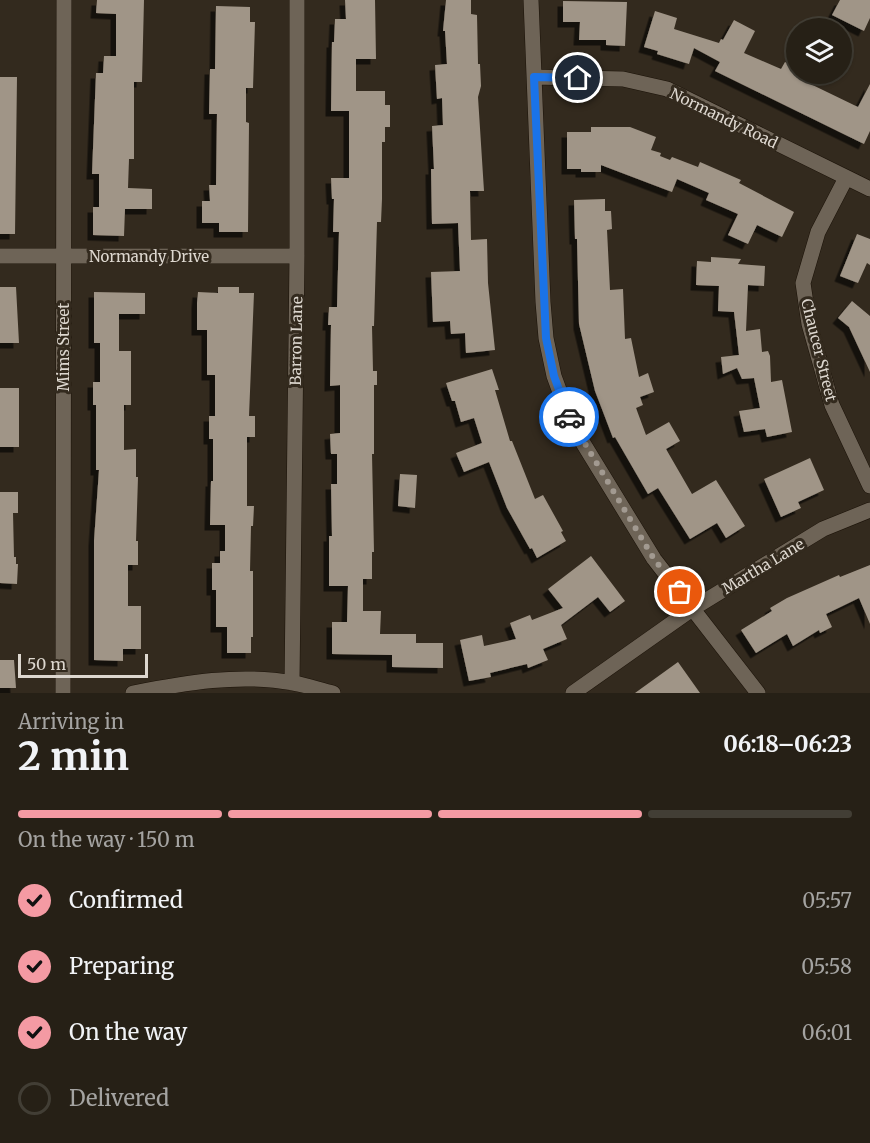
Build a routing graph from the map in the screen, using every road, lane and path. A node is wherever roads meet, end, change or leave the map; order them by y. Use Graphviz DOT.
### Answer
graph roads {
  1 [pos="64,0"];
  2 [pos="297,0"];
  3 [pos="531,0"];
  4 [pos="534,77"];
  5 [pos="846,178"];
  6 [pos="870,189"];
  7 [pos="0,256"];
  8 [pos="63,256"];
  9 [pos="297,256"];
  10 [pos="870,486"];
  11 [pos="870,510"];
  12 [pos="692,609"];
  13 [pos="292,683"];
  14 [pos="63,693"];
  15 [pos="133,693"];
  16 [pos="333,693"];
  17 [pos="573,693"];
  18 [pos="758,693"];
  1 -- 8 [label="street, Mims Street"];
  2 -- 9 [label="street, Barron Lane"];
  3 -- 4 [label="street"];
  4 -- 5 [label="street, Normandy Road"];
  4 -- 12 [label="street"];
  5 -- 6 [label="street, Normandy Road"];
  5 -- 10 [label="street, Chaucer Street"];
  7 -- 8 [label="street, Normandy Drive"];
  8 -- 9 [label="street, Normandy Drive"];
  8 -- 14 [label="street, Mims Street"];
  9 -- 13 [label="street, Barron Lane"];
  11 -- 12 [label="street, Martha Lane"];
  12 -- 17 [label="street, Martha Lane"];
  12 -- 18 [label="street"];
  13 -- 15 [label="street"];
  13 -- 16 [label="street"];
}
